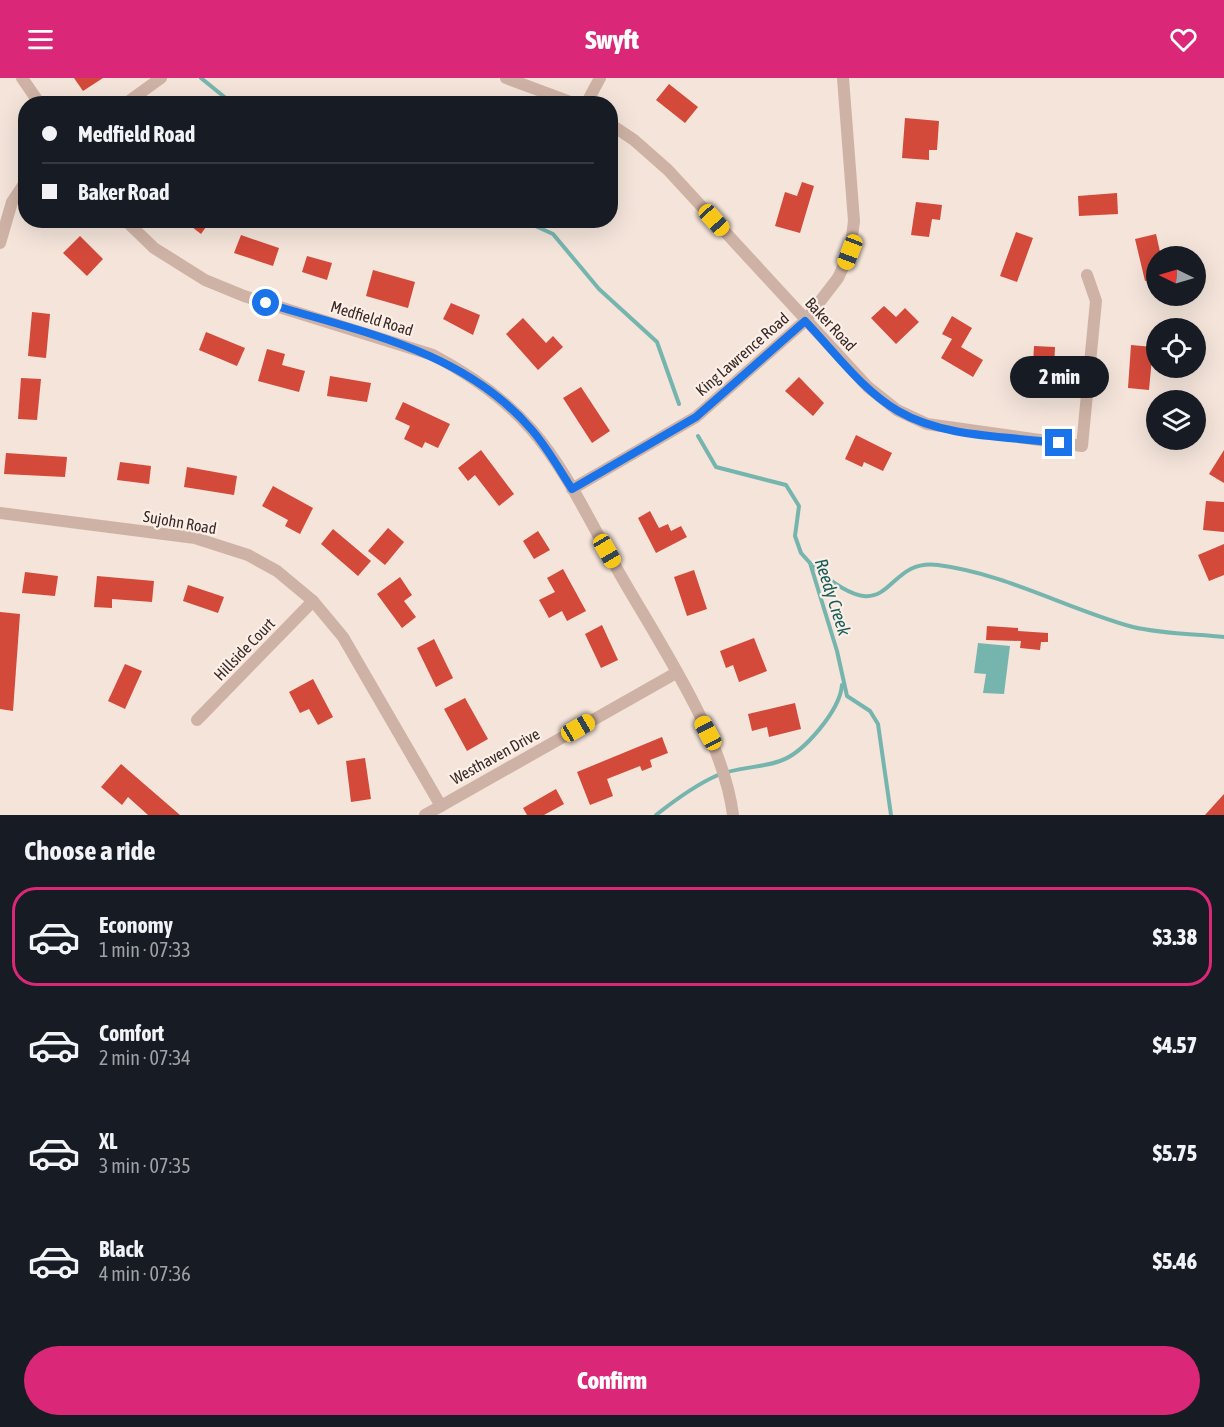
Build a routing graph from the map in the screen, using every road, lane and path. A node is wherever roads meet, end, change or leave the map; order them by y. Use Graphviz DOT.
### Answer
graph roads {
  1 [pos="22,78"];
  2 [pos="161,78"];
  3 [pos="506,78"];
  4 [pos="600,78"];
  5 [pos="843,78"];
  6 [pos="34,96"];
  7 [pos="136,96"];
  8 [pos="554,96"];
  9 [pos="590,96"];
  10 [pos="618,129"];
  11 [pos="18,193"];
  12 [pos="134,228"];
  13 [pos="0,243"];
  14 [pos="1087,274"];
  15 [pos="805,321"];
  16 [pos="572,489"];
  17 [pos="0,513"];
  18 [pos="313,602"];
  19 [pos="676,673"];
  20 [pos="197,720"];
  21 [pos="441,806"];
  22 [pos="425,815"];
  23 [pos="733,815"];
  1 -- 6 [label="street"];
  2 -- 7 [label="street"];
  3 -- 8 [label="street"];
  4 -- 9 [label="street"];
  5 -- 15 [label="street, King Lawrence Road"];
  10 -- 15 [label="street, Baker Road"];
  11 -- 13 [label="street"];
  12 -- 16 [label="street, Medfield Road"];
  14 -- 15 [label="street, Baker Road"];
  15 -- 16 [label="street, King Lawrence Road"];
  16 -- 19 [label="street, Medfield Road"];
  17 -- 18 [label="street, Sujohn Road"];
  18 -- 20 [label="street, Hillside Court"];
  18 -- 21 [label="street, Sujohn Road"];
  19 -- 21 [label="street, Westhaven Drive"];
  19 -- 23 [label="street, Medfield Road"];
  21 -- 22 [label="street, Westhaven Drive"];
}
